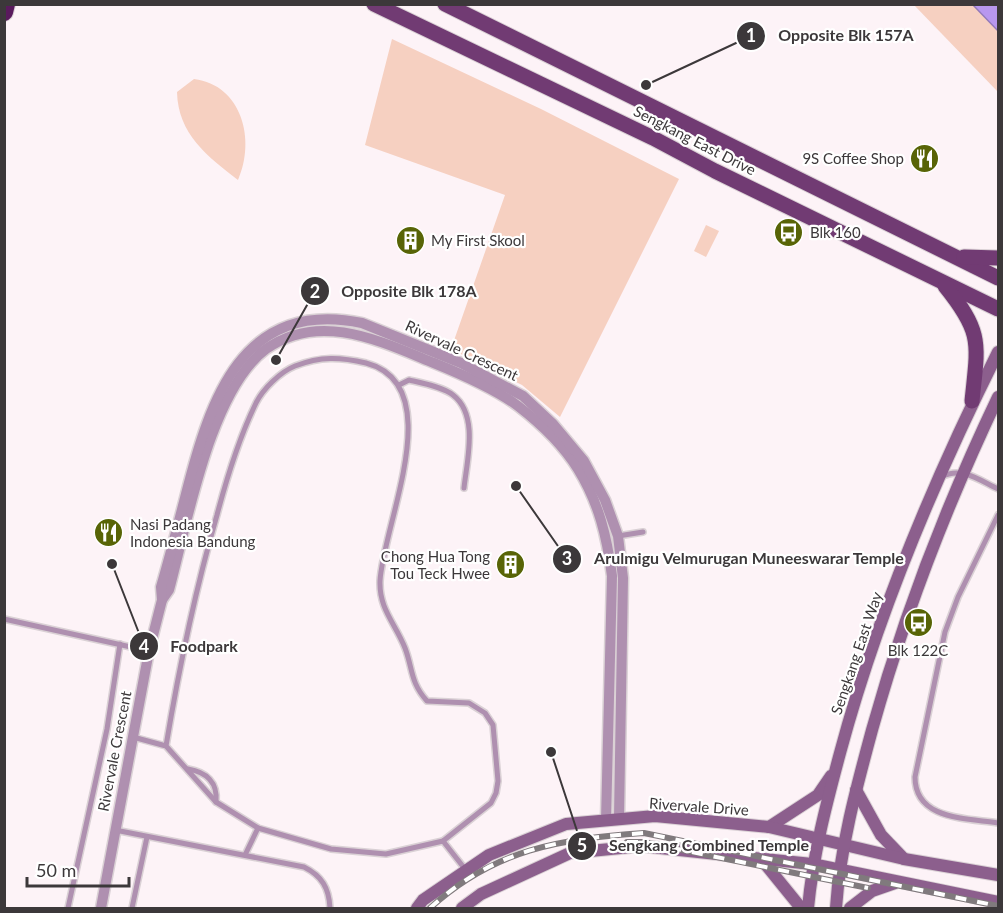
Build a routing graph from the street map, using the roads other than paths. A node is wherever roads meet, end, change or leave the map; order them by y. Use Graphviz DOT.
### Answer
graph roads {
  1 [pos="6,4"];
  2 [pos="374,4"];
  3 [pos="445,4"];
  4 [pos="4,12"];
  5 [pos="952,255"];
  6 [pos="999,258"];
  7 [pos="999,278"];
  8 [pos="943,283"];
  9 [pos="999,309"];
  10 [pos="999,352"];
  11 [pos="399,385"];
  12 [pos="999,397"];
  13 [pos="972,401"];
  14 [pos="964,473"];
  15 [pos="940,478"];
  16 [pos="464,488"];
  17 [pos="999,489"];
  18 [pos="999,515"];
  19 [pos="644,532"];
  20 [pos="613,537"];
  21 [pos="4,619"];
  22 [pos="120,644"];
  23 [pos="149,651"];
  24 [pos="132,737"];
  25 [pos="166,746"];
  26 [pos="187,769"];
  27 [pos="835,771"];
  28 [pos="856,790"];
  29 [pos="216,801"];
  30 [pos="613,819"];
  31 [pos="999,823"];
  32 [pos="769,827"];
  33 [pos="258,828"];
  34 [pos="114,830"];
  35 [pos="147,837"];
  36 [pos="818,837"];
  37 [pos="443,841"];
  38 [pos="844,844"];
  39 [pos="245,855"];
  40 [pos="762,860"];
  41 [pos="904,860"];
  42 [pos="812,864"];
  43 [pos="465,869"];
  44 [pos="839,870"];
  45 [pos="999,875"];
  46 [pos="897,882"];
  47 [pos="999,902"];
  48 [pos="68,909"];
  49 [pos="100,909"];
  50 [pos="132,909"];
  51 [pos="330,909"];
  52 [pos="417,909"];
  53 [pos="462,909"];
  54 [pos="801,909"];
  55 [pos="808,909"];
  56 [pos="836,909"];
  57 [pos="850,909"];
  1 -- 4 [label="highway"];
  2 -- 8 [label="main road, Sengkang East Drive"];
  3 -- 5 [label="main road, Sengkang East Drive"];
  5 -- 6 [label="main road"];
  5 -- 7 [label="main road, Sengkang East Drive"];
  8 -- 9 [label="main road, Sengkang East Drive"];
  8 -- 13 [label="main road"];
  10 -- 13 [label="main road, Sengkang East Way"];
  11 -- 16 [label="lane"];
  11 -- 25 [label="lane"];
  11 -- 37 [label="lane"];
  12 -- 14 [label="main road"];
  13 -- 15 [label="main road, Sengkang East Way"];
  14 -- 15 [label="lane"];
  14 -- 17 [label="lane"];
  14 -- 28 [label="main road"];
  15 -- 27 [label="main road, Sengkang East Way"];
  18 -- 31 [label="lane"];
  19 -- 20 [label="lane"];
  20 -- 23 [label="street, Rivervale Crescent"];
  20 -- 30 [label="street, Rivervale Crescent"];
  21 -- 22 [label="lane"];
  22 -- 23 [label="lane"];
  22 -- 48 [label="lane"];
  23 -- 24 [label="street, Rivervale Crescent"];
  24 -- 25 [label="lane"];
  24 -- 34 [label="street, Rivervale Crescent"];
  25 -- 26 [label="lane"];
  26 -- 29 [label="lane"];
  26 -- 29 [label="lane"];
  27 -- 32 [label="main road"];
  27 -- 36 [label="main road, Sengkang East Way"];
  28 -- 38 [label="main road"];
  28 -- 41 [label="main road"];
  29 -- 33 [label="lane"];
  30 -- 32 [label="main road, Rivervale Drive"];
  30 -- 43 [label="main road, Rivervale Drive"];
  32 -- 36 [label="main road, Rivervale Drive"];
  33 -- 37 [label="lane"];
  33 -- 39 [label="lane"];
  34 -- 35 [label="lane"];
  34 -- 49 [label="street, Rivervale Crescent"];
  35 -- 39 [label="lane"];
  35 -- 50 [label="lane"];
  36 -- 38 [label="main road, Rivervale Drive"];
  36 -- 42 [label="main road, Sengkang East Way"];
  37 -- 43 [label="lane"];
  38 -- 41 [label="main road, Rivervale Drive"];
  38 -- 44 [label="main road"];
  39 -- 51 [label="lane"];
  40 -- 42 [label="main road"];
  40 -- 53 [label="main road"];
  40 -- 54 [label="main road"];
  41 -- 45 [label="main road, Rivervale Drive"];
  42 -- 44 [label="main road"];
  42 -- 55 [label="main road, Sengkang East Way"];
  43 -- 52 [label="main road, Rivervale Drive"];
  44 -- 46 [label="main road"];
  44 -- 56 [label="main road"];
  46 -- 47 [label="main road"];
  46 -- 57 [label="main road"];
}
